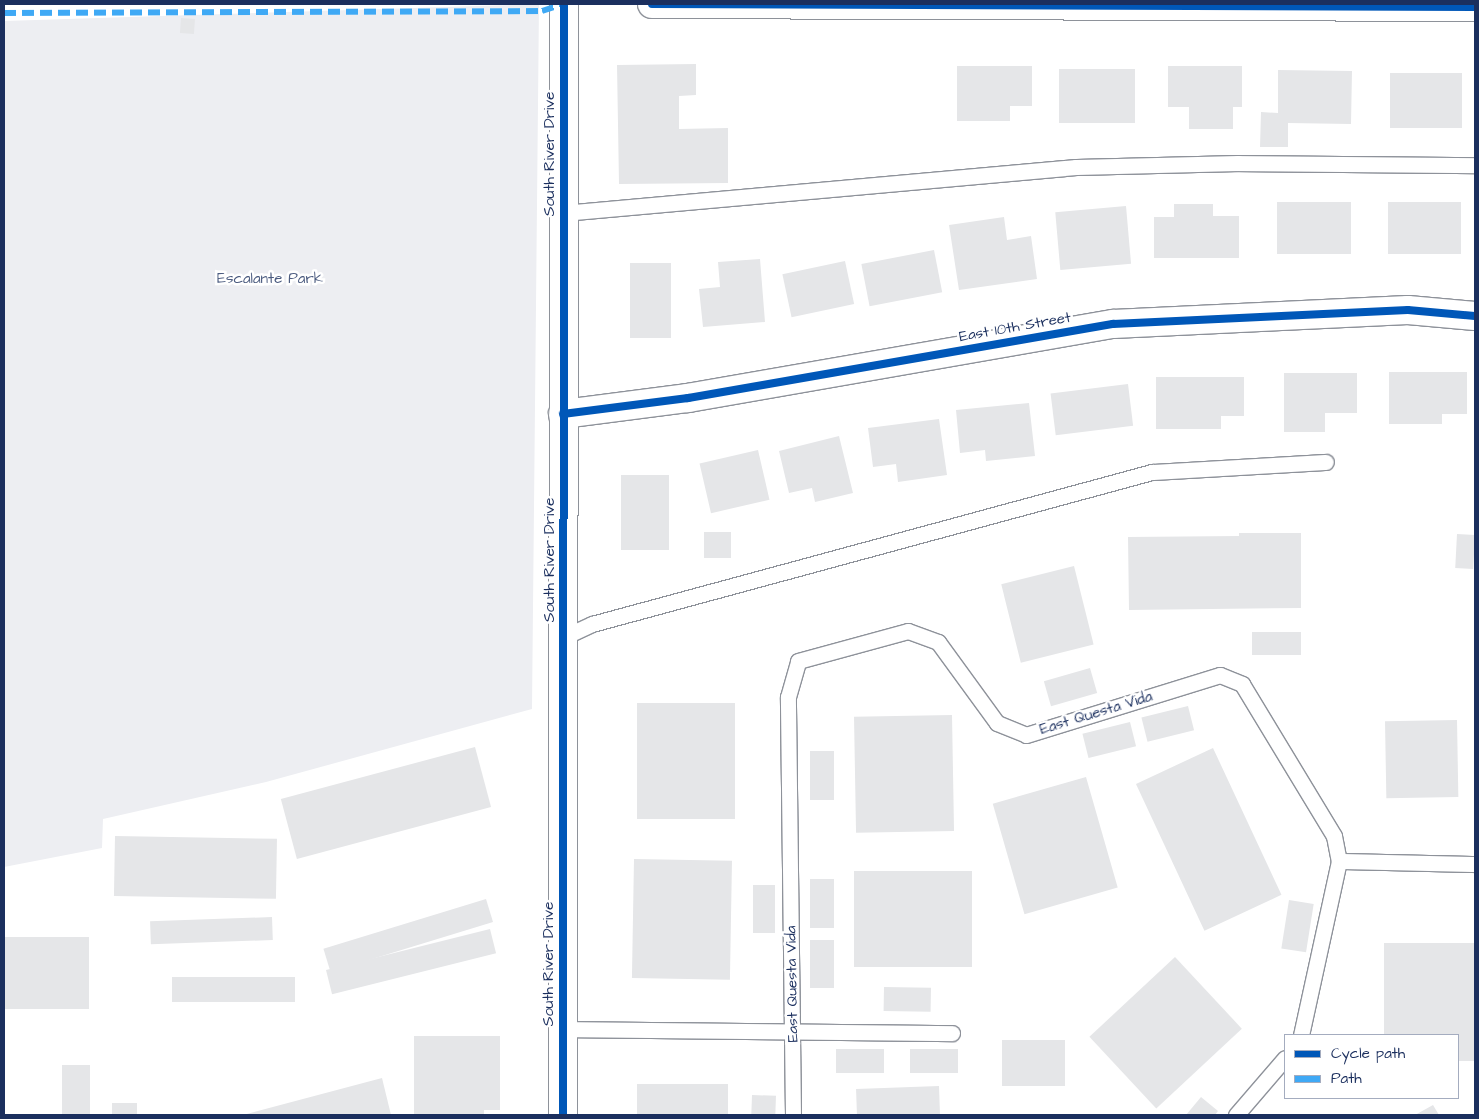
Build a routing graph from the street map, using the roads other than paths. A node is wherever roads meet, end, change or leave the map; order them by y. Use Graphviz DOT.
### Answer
graph roads {
  1 [pos="564,4"];
  2 [pos="652,4"];
  3 [pos="1475,7"];
  4 [pos="1475,165"];
  5 [pos="563,213"];
  6 [pos="1475,316"];
  7 [pos="563,414"];
  8 [pos="1326,462"];
  9 [pos="564,637"];
  10 [pos="1339,861"];
  11 [pos="1475,864"];
  12 [pos="563,1029"];
  13 [pos="792,1031"];
  14 [pos="952,1033"];
  15 [pos="1301,1034"];
  16 [pos="1284,1059"];
  17 [pos="563,1115"];
  18 [pos="793,1115"];
  19 [pos="1236,1115"];
  1 -- 5 [label="street, South River Drive"];
  2 -- 3 [label="street"];
  4 -- 5 [label="lane"];
  5 -- 7 [label="street, South River Drive"];
  6 -- 7 [label="street, East 10th Street"];
  7 -- 9 [label="street, South River Drive"];
  8 -- 9 [label="lane"];
  9 -- 12 [label="street, South River Drive"];
  10 -- 11 [label="lane"];
  10 -- 13 [label="lane, East Questa Vida"];
  10 -- 15 [label="lane, East Questa Vida"];
  12 -- 13 [label="lane"];
  12 -- 17 [label="street, South River Drive"];
  13 -- 14 [label="lane"];
  13 -- 18 [label="lane, East Questa Vida"];
  16 -- 19 [label="lane"];
}
